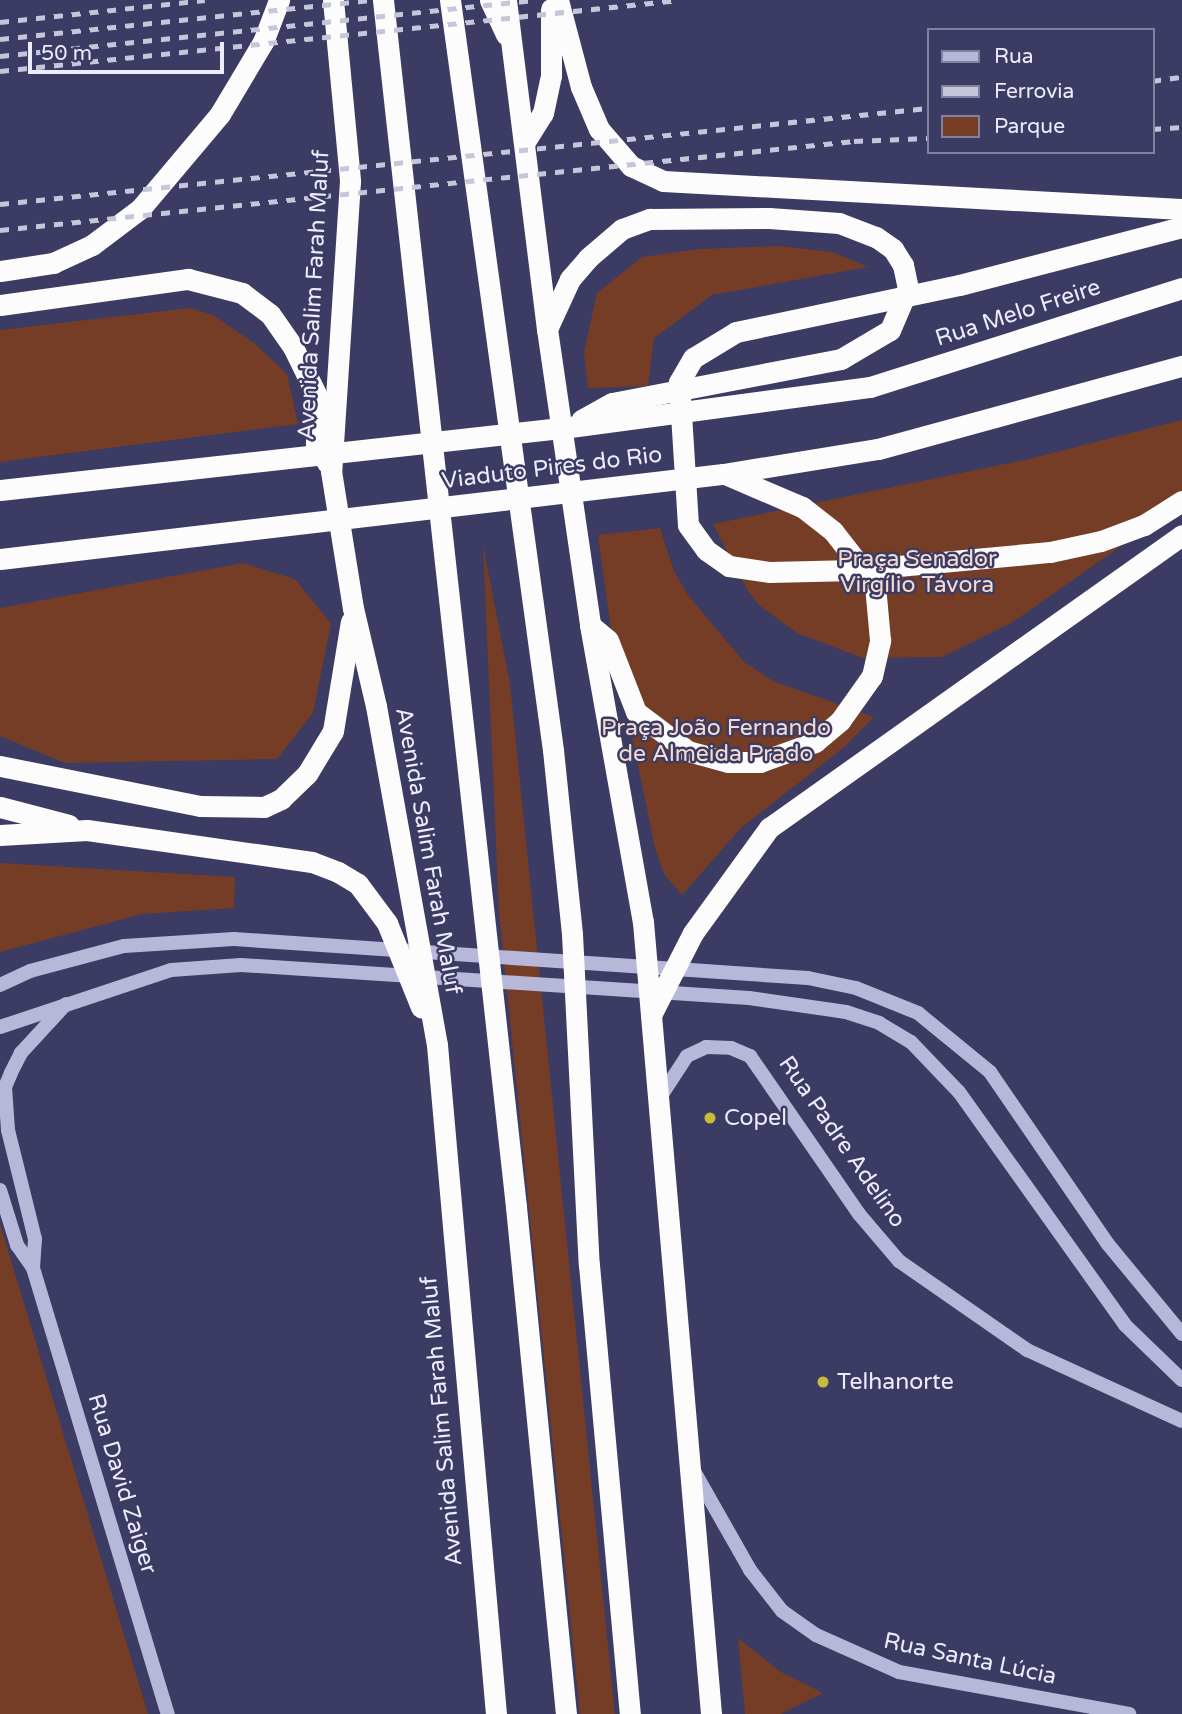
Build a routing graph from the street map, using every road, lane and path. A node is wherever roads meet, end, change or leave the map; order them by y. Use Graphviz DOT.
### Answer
graph roads {
  1 [pos="279,0"];
  2 [pos="333,0"];
  3 [pos="383,0"];
  4 [pos="450,0"];
  5 [pos="490,0"];
  6 [pos="506,0"];
  7 [pos="551,0"];
  8 [pos="558,0"];
  9 [pos="513,46"];
  10 [pos="526,141"];
  11 [pos="1182,209"];
  12 [pos="1182,227"];
  13 [pos="0,271"];
  14 [pos="1182,288"];
  15 [pos="0,305"];
  16 [pos="547,329"];
  17 [pos="1182,366"];
  18 [pos="870,387"];
  19 [pos="570,426"];
  20 [pos="331,471"];
  21 [pos="723,474"];
  22 [pos="0,490"];
  23 [pos="1182,501"];
  24 [pos="1182,535"];
  25 [pos="0,559"];
  26 [pos="352,608"];
  27 [pos="590,625"];
  28 [pos="0,766"];
  29 [pos="0,807"];
  30 [pos="87,830"];
  31 [pos="0,835"];
  32 [pos="0,985"];
  33 [pos="66,1004"];
  34 [pos="651,1015"];
  35 [pos="0,1027"];
  36 [pos="437,1045"];
  37 [pos="657,1104"];
  38 [pos="0,1190"];
  39 [pos="33,1268"];
  40 [pos="1182,1334"];
  41 [pos="1182,1380"];
  42 [pos="1182,1421"];
  43 [pos="688,1459"];
  44 [pos="169,1714"];
  45 [pos="496,1714"];
  46 [pos="566,1714"];
  47 [pos="630,1714"];
  48 [pos="711,1714"];
  49 [pos="1129,1714"];
  1 -- 13 [label="highway"];
  2 -- 20 [label="highway, Avenida Salim Farah Maluf"];
  3 -- 46 [label="highway, Avenida Salim Farah Maluf"];
  4 -- 47 [label="highway"];
  5 -- 9 [label="highway"];
  6 -- 9 [label="highway"];
  7 -- 10 [label="highway"];
  8 -- 11 [label="highway"];
  9 -- 10 [label="highway"];
  10 -- 16 [label="highway"];
  12 -- 23 [label="highway"];
  14 -- 18 [label="highway, Rua Melo Freire"];
  15 -- 20 [label="highway"];
  16 -- 19 [label="highway"];
  16 -- 27 [label="highway"];
  17 -- 21 [label="highway, Viaduto Pires do Rio"];
  18 -- 19 [label="highway, Viaduto Pires do Rio"];
  19 -- 22 [label="highway, Viaduto Pires do Rio"];
  20 -- 26 [label="highway, Avenida Salim Farah Maluf"];
  21 -- 25 [label="highway, Viaduto Pires do Rio"];
  21 -- 27 [label="highway"];
  24 -- 34 [label="highway"];
  26 -- 28 [label="highway"];
  26 -- 36 [label="highway, Avenida Salim Farah Maluf"];
  27 -- 34 [label="highway"];
  29 -- 30 [label="highway"];
  30 -- 31 [label="highway"];
  30 -- 36 [label="highway"];
  32 -- 40 [label="main road"];
  33 -- 35 [label="main road"];
  33 -- 39 [label="main road, Rua David Zaiger"];
  33 -- 41 [label="main road"];
  34 -- 37 [label="highway"];
  36 -- 45 [label="highway, Avenida Salim Farah Maluf"];
  37 -- 42 [label="main road, Rua Padre Adelino"];
  37 -- 43 [label="highway"];
  38 -- 39 [label="main road, Rua David Zaiger"];
  39 -- 44 [label="main road, Rua David Zaiger"];
  43 -- 48 [label="highway"];
  43 -- 49 [label="main road, Rua Santa Lúcia"];
}
